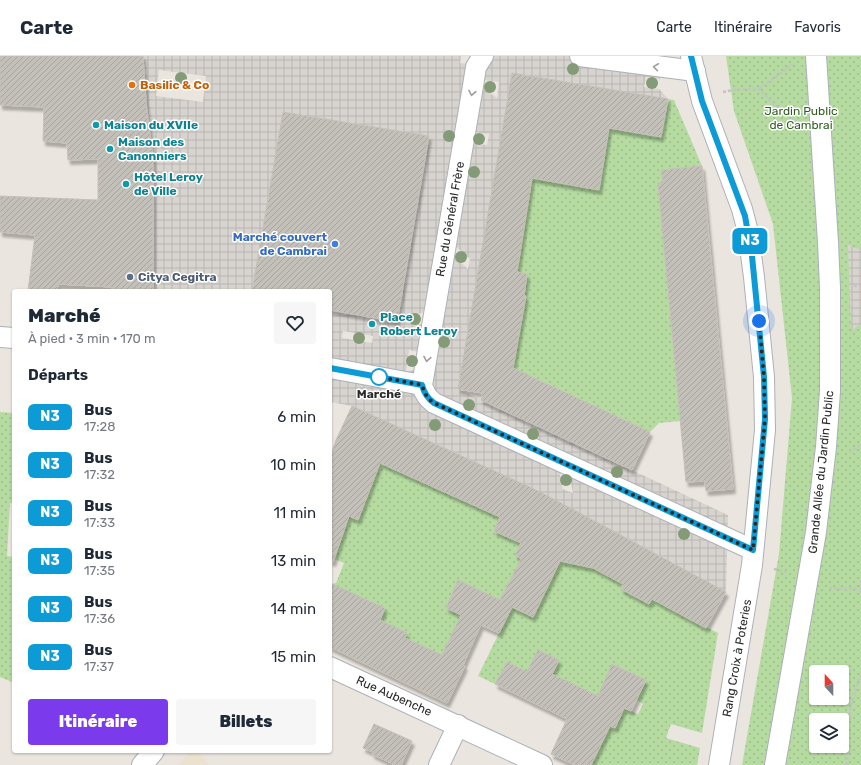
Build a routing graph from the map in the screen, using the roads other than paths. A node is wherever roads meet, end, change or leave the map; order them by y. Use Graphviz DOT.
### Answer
graph roads {
  1 [pos="483,56"];
  2 [pos="580,56"];
  3 [pos="807,58"];
  4 [pos="693,64"];
  5 [pos="0,337"];
  6 [pos="12,338"];
  7 [pos="332,372"];
  8 [pos="422,385"];
  9 [pos="752,557"];
  10 [pos="332,668"];
  11 [pos="458,725"];
  12 [pos="152,753"];
  13 [pos="142,765"];
  14 [pos="439,765"];
  15 [pos="542,765"];
  16 [pos="718,765"];
  17 [pos="775,765"];
  1 -- 8 [label="street, Rue du Général Frère, one-way"];
  4 -- 2 [label="street, one-way"];
  3 -- 17 [label="street, Grande Allée du Jardin Public"];
  4 -- 9 [label="street, Rang Croix à Poteries"];
  5 -- 6 [label="street"];
  7 -- 8 [label="street"];
  8 -- 9 [label="street"];
  9 -- 16 [label="street, Rang Croix à Poteries"];
  10 -- 11 [label="street, Rue Aubenche"];
  11 -- 14 [label="street"];
  11 -- 15 [label="street, Rue Aubenche"];
  12 -- 13 [label="street"];
}
